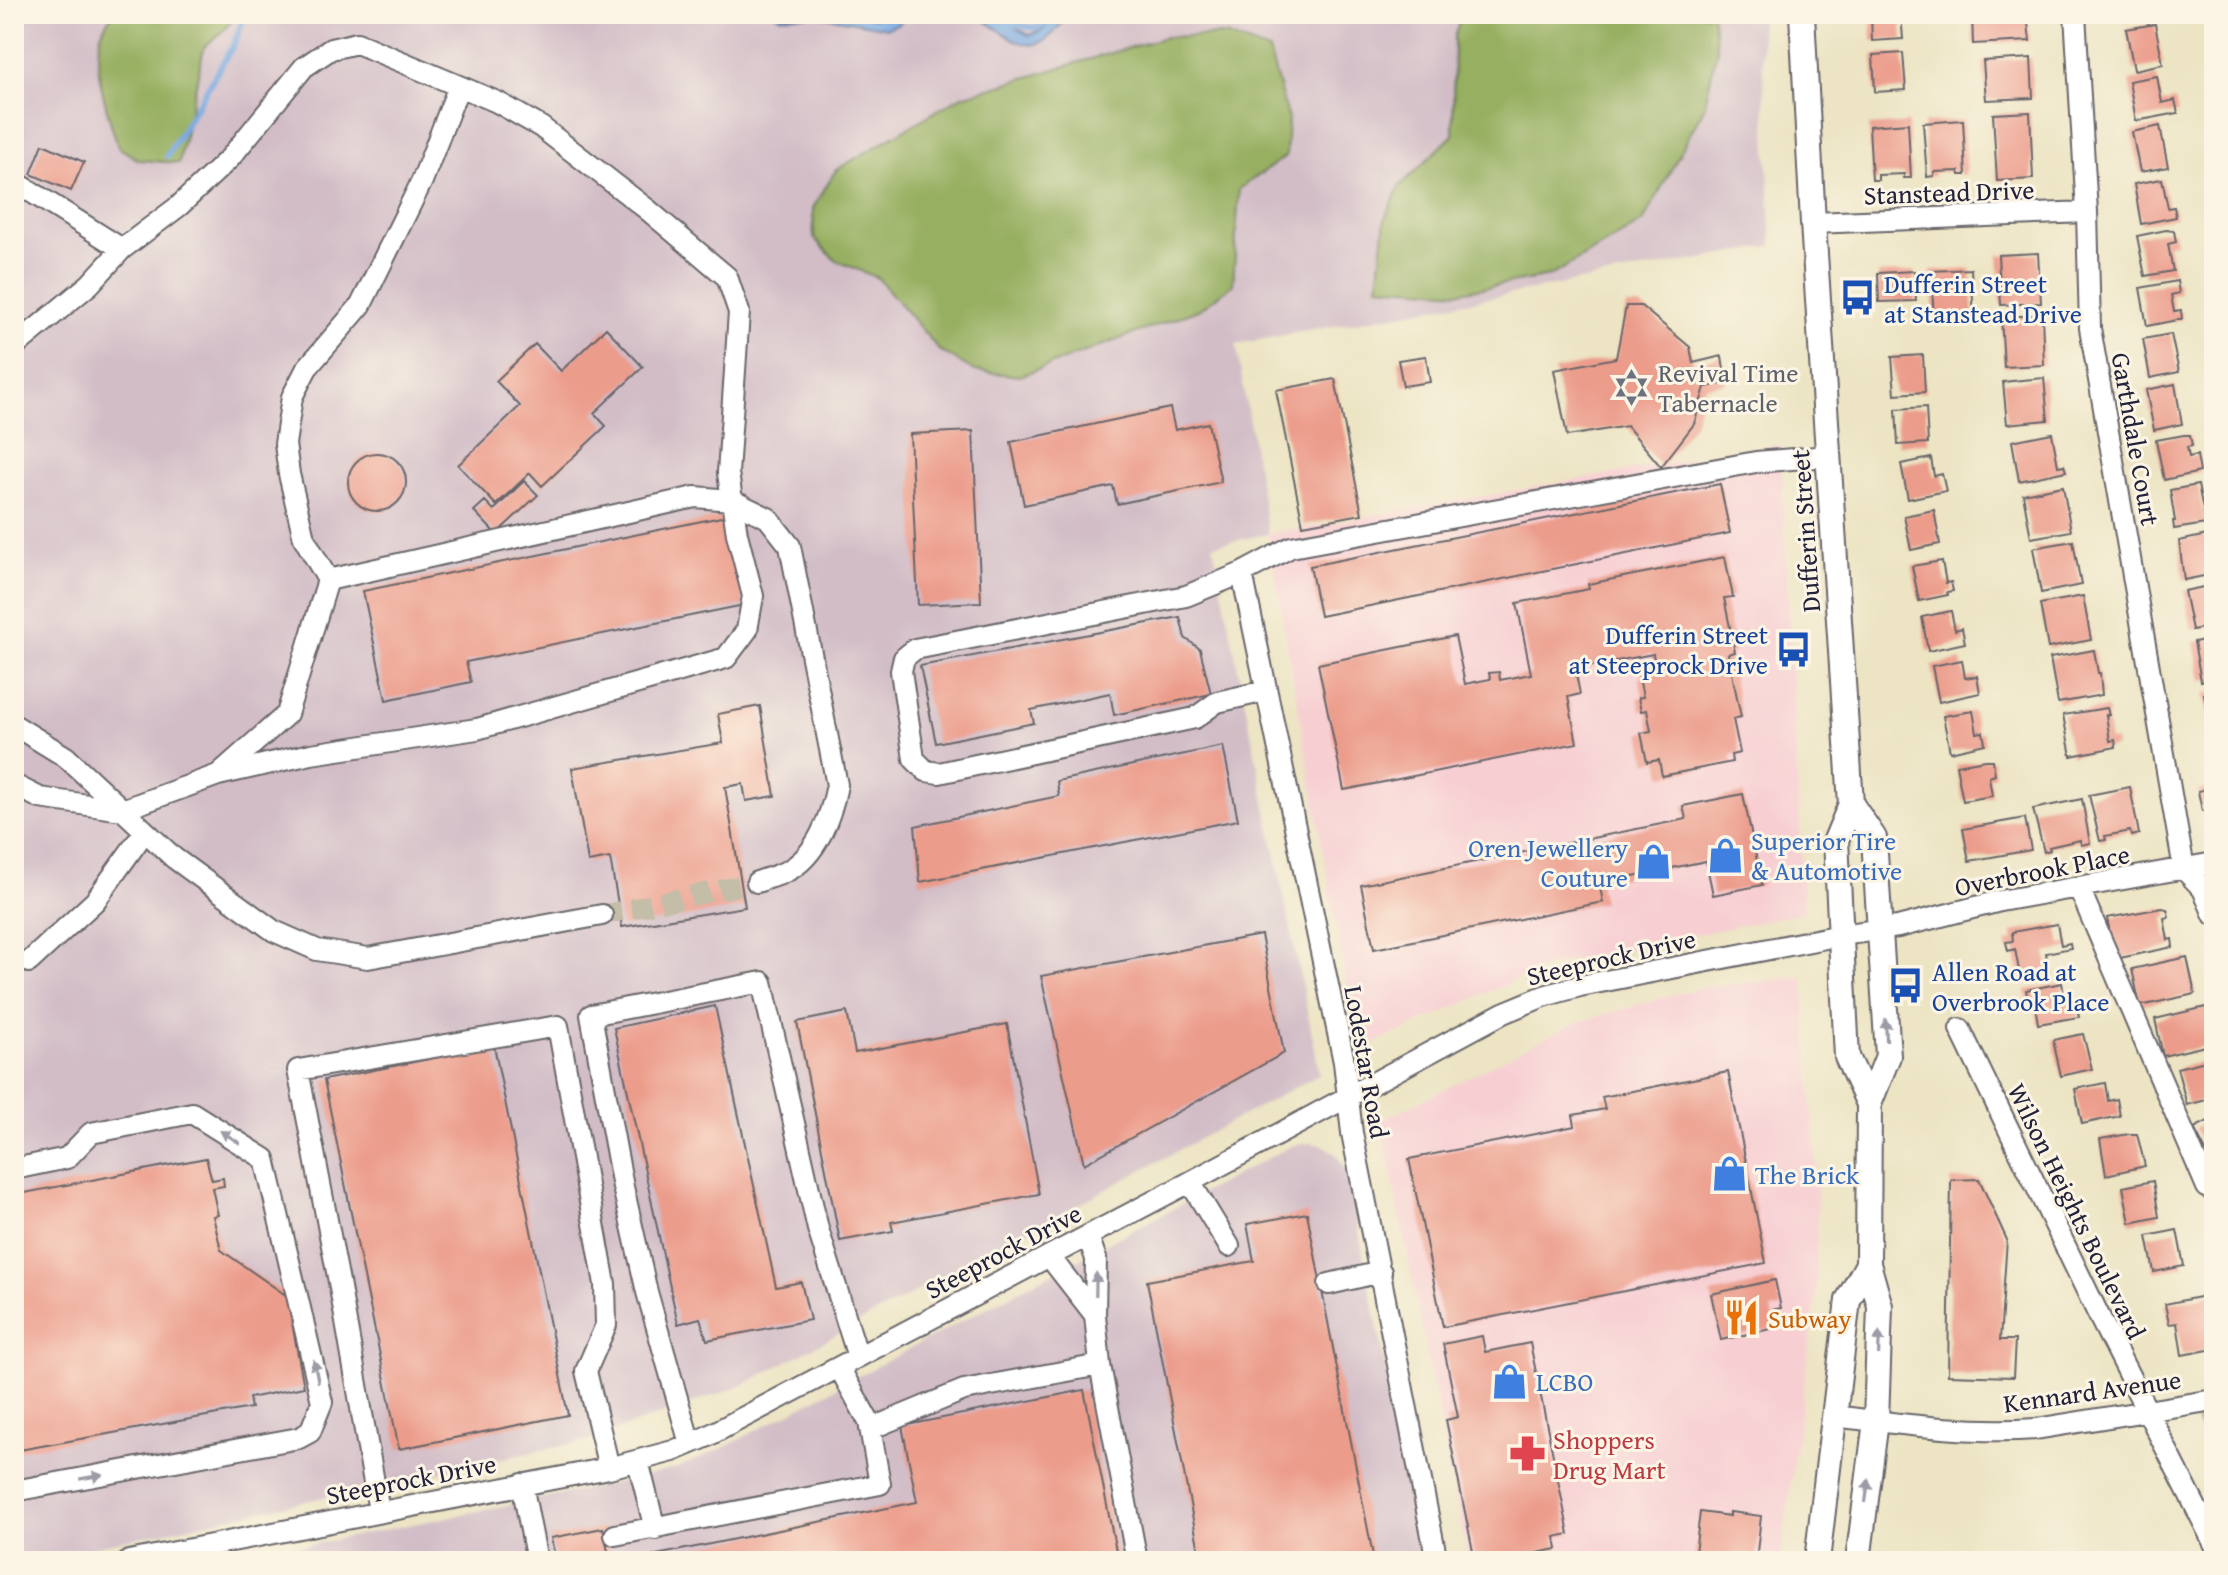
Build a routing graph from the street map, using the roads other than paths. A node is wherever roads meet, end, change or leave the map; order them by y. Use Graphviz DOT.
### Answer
graph roads {
  1 [pos="1802,14"];
  2 [pos="2075,14"];
  3 [pos="459,86"];
  4 [pos="14,181"];
  5 [pos="2087,212"];
  6 [pos="1813,223"];
  7 [pos="122,249"];
  8 [pos="14,347"];
  9 [pos="1828,456"];
  10 [pos="731,500"];
  11 [pos="1242,573"];
  12 [pos="328,580"];
  13 [pos="1266,691"];
  14 [pos="14,725"];
  15 [pos="218,775"];
  16 [pos="14,785"];
  17 [pos="1851,804"];
  18 [pos="122,810"];
  19 [pos="145,831"];
  20 [pos="2214,863"];
  21 [pos="2184,869"];
  22 [pos="757,882"];
  23 [pos="2079,888"];
  24 [pos="602,915"];
  25 [pos="2214,915"];
  26 [pos="1881,929"];
  27 [pos="1841,935"];
  28 [pos="29,962"];
  29 [pos="1960,1029"];
  30 [pos="1348,1096"];
  31 [pos="1869,1104"];
  32 [pos="14,1169"];
  33 [pos="1190,1182"];
  34 [pos="2214,1191"];
  35 [pos="1088,1236"];
  36 [pos="1229,1246"];
  37 [pos="1049,1256"];
  38 [pos="1868,1264"];
  39 [pos="1381,1272"];
  40 [pos="1329,1284"];
  41 [pos="1095,1315"];
  42 [pos="858,1357"];
  43 [pos="1100,1365"];
  44 [pos="839,1367"];
  45 [pos="2214,1400"];
  46 [pos="2146,1411"];
  47 [pos="1834,1416"];
  48 [pos="1876,1421"];
  49 [pos="870,1429"];
  50 [pos="690,1444"];
  51 [pos="638,1461"];
  52 [pos="609,1468"];
  53 [pos="522,1484"];
  54 [pos="14,1491"];
  55 [pos="379,1511"];
  56 [pos="655,1529"];
  57 [pos="615,1535"];
  58 [pos="2214,1543"];
  59 [pos="163,1557"];
  60 [pos="129,1561"];
  61 [pos="537,1561"];
  62 [pos="1137,1561"];
  63 [pos="1437,1561"];
  64 [pos="1817,1561"];
  65 [pos="1858,1561"];
  1 -- 6 [label="main road, Dufferin Street"];
  2 -- 5 [label="street, Garthdale Court"];
  3 -- 7 [label="street"];
  3 -- 10 [label="street"];
  3 -- 12 [label="street"];
  4 -- 7 [label="street"];
  5 -- 6 [label="street, Stanstead Drive"];
  5 -- 21 [label="street, Garthdale Court"];
  6 -- 9 [label="main road, Dufferin Street"];
  7 -- 8 [label="street"];
  9 -- 11 [label="street"];
  9 -- 17 [label="main road, Dufferin Street"];
  10 -- 12 [label="street"];
  10 -- 15 [label="street"];
  10 -- 22 [label="street"];
  11 -- 13 [label="street, Lodestar Road"];
  11 -- 13 [label="street"];
  12 -- 15 [label="street"];
  13 -- 30 [label="street, Lodestar Road"];
  14 -- 18 [label="street"];
  15 -- 18 [label="street"];
  16 -- 18 [label="street"];
  17 -- 26 [label="main road, Dufferin Street"];
  17 -- 27 [label="main road, Dufferin Street"];
  18 -- 19 [label="street"];
  19 -- 24 [label="street"];
  19 -- 28 [label="street"];
  20 -- 21 [label="street, Overbrook Place"];
  21 -- 23 [label="street, Overbrook Place"];
  21 -- 25 [label="street"];
  23 -- 26 [label="street, Overbrook Place"];
  23 -- 34 [label="street"];
  26 -- 27 [label="street, Steeprock Drive"];
  31 -- 26 [label="main road, Dufferin Street, one-way"];
  27 -- 30 [label="street, Steeprock Drive"];
  27 -- 31 [label="main road, Dufferin Street"];
  29 -- 46 [label="street, Wilson Heights Boulevard"];
  30 -- 33 [label="street, Steeprock Drive"];
  30 -- 39 [label="street, Lodestar Road"];
  31 -- 38 [label="main road, Dufferin Street"];
  54 -- 32 [label="street, one-way"];
  33 -- 35 [label="street, Steeprock Drive"];
  33 -- 36 [label="street"];
  35 -- 37 [label="street, Steeprock Drive"];
  41 -- 35 [label="street, one-way"];
  37 -- 41 [label="street"];
  37 -- 42 [label="street, Steeprock Drive"];
  38 -- 47 [label="main road, Dufferin Street"];
  48 -- 38 [label="main road, Dufferin Street, one-way"];
  39 -- 40 [label="street"];
  39 -- 63 [label="street, Lodestar Road"];
  41 -- 43 [label="street"];
  42 -- 44 [label="street, Steeprock Drive"];
  42 -- 50 [label="street"];
  43 -- 49 [label="street"];
  43 -- 62 [label="street"];
  44 -- 49 [label="street"];
  44 -- 50 [label="street, Steeprock Drive"];
  45 -- 46 [label="street, Kennard Avenue"];
  46 -- 48 [label="street, Kennard Avenue"];
  46 -- 58 [label="street, Wilson Heights Boulevard"];
  47 -- 48 [label="street, Kennard Avenue"];
  47 -- 64 [label="main road, Dufferin Street"];
  65 -- 48 [label="main road, Dufferin Street, one-way"];
  49 -- 56 [label="street"];
  50 -- 51 [label="street, Steeprock Drive"];
  51 -- 52 [label="street, Steeprock Drive"];
  51 -- 56 [label="street"];
  52 -- 53 [label="street, Steeprock Drive"];
  52 -- 55 [label="street"];
  53 -- 55 [label="street, Steeprock Drive"];
  53 -- 61 [label="street"];
  55 -- 59 [label="street, Steeprock Drive"];
  56 -- 57 [label="street"];
  59 -- 60 [label="street, Steeprock Drive"];
}
